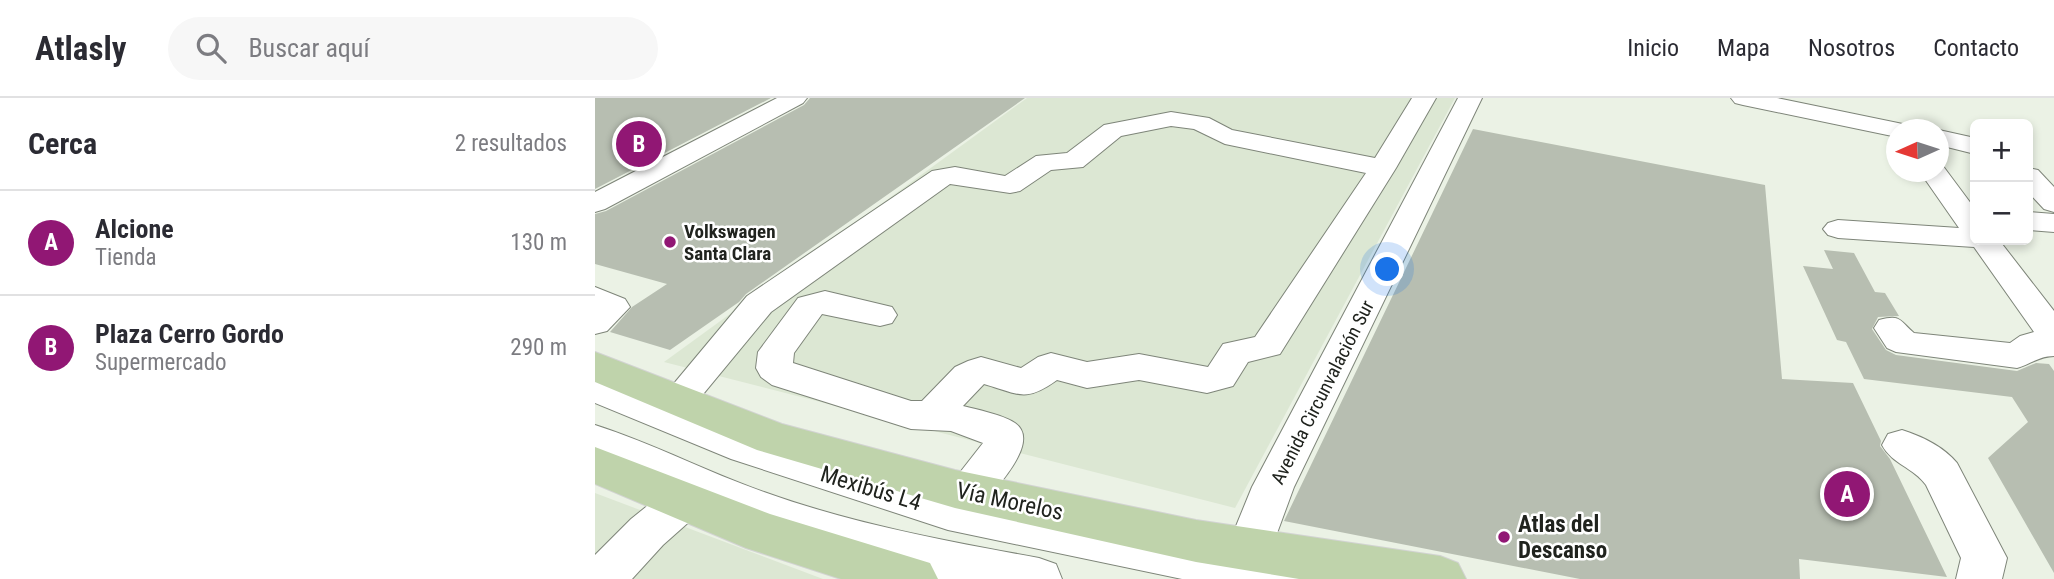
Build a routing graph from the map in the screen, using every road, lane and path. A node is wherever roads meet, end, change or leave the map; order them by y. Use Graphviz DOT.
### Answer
graph roads {
  1 [pos="795,98"];
  2 [pos="1424,98"];
  3 [pos="1470,98"];
  4 [pos="1743,98"];
  5 [pos="1886,128"];
  6 [pos="1949,143"];
  7 [pos="1970,153"];
  8 [pos="1383,168"];
  9 [pos="2034,170"];
  10 [pos="1940,182"];
  11 [pos="2054,203"];
  12 [pos="595,204"];
  13 [pos="2033,221"];
  14 [pos="1970,222"];
  15 [pos="2054,223"];
  16 [pos="1838,229"];
  17 [pos="1970,238"];
  18 [pos="1987,245"];
  19 [pos="595,297"];
  20 [pos="880,315"];
  21 [pos="595,323"];
  22 [pos="1891,328"];
  23 [pos="2054,335"];
  24 [pos="2054,344"];
  25 [pos="595,366"];
  26 [pos="595,388"];
  27 [pos="679,400"];
  28 [pos="930,417"];
  29 [pos="595,440"];
  30 [pos="1902,444"];
  31 [pos="595,465"];
  32 [pos="969,492"];
  33 [pos="684,502"];
  34 [pos="1258,570"];
  35 [pos="602,579"];
  36 [pos="912,579"];
  37 [pos="1039,579"];
  38 [pos="1440,579"];
  39 [pos="1979,579"];
  1 -- 12 [label="street"];
  2 -- 8 [label="street"];
  3 -- 34 [label="street, Avenida Circunvalación Sur"];
  4 -- 5 [label="street"];
  6 -- 7 [label="street"];
  8 -- 27 [label="street"];
  8 -- 28 [label="street"];
  9 -- 11 [label="street"];
  10 -- 14 [label="street"];
  13 -- 15 [label="street"];
  16 -- 17 [label="street"];
  18 -- 23 [label="street"];
  19 -- 21 [label="street"];
  20 -- 28 [label="street"];
  22 -- 24 [label="street"];
  25 -- 27 [label="main road, Vía Morelos"];
  26 -- 34 [label="street, Mexibús L4"];
  27 -- 32 [label="main road, Vía Morelos"];
  28 -- 32 [label="street"];
  29 -- 37 [label="street"];
  30 -- 39 [label="street"];
  31 -- 33 [label="main road"];
  32 -- 34 [label="main road, Vía Morelos"];
  33 -- 35 [label="street"];
  33 -- 36 [label="main road"];
  34 -- 38 [label="main road, Vía Morelos"];
}
